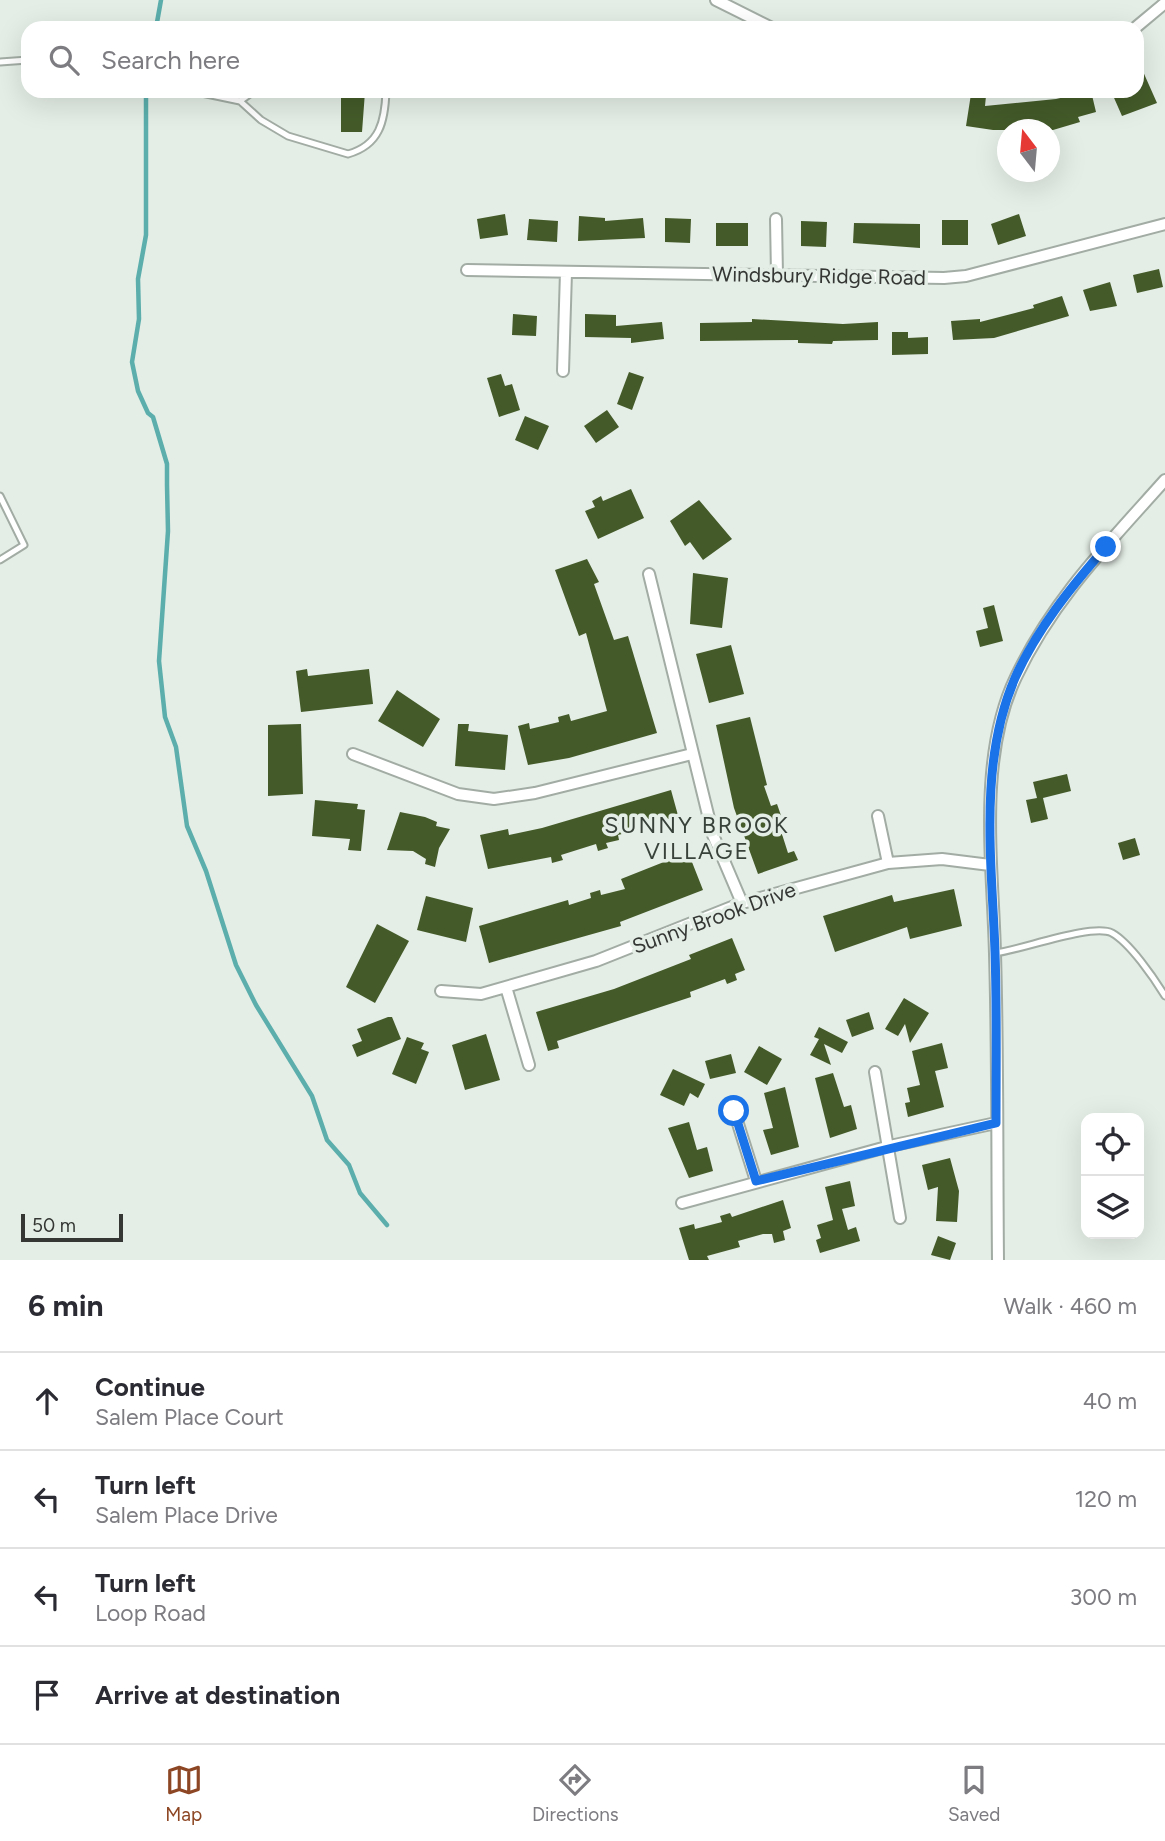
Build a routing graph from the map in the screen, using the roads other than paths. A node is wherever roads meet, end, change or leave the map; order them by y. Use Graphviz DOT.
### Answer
graph roads {
  1 [pos="716,0"];
  2 [pos="1165,3"];
  3 [pos="758,21"];
  4 [pos="1143,21"];
  5 [pos="21,60"];
  6 [pos="0,62"];
  7 [pos="226,98"];
  8 [pos="244,98"];
  9 [pos="385,98"];
  10 [pos="240,101"];
  11 [pos="776,219"];
  12 [pos="1165,224"];
  13 [pos="467,270"];
  14 [pos="566,272"];
  15 [pos="777,275"];
  16 [pos="563,371"];
  17 [pos="1165,480"];
  18 [pos="0,496"];
  19 [pos="0,560"];
  20 [pos="649,574"];
  21 [pos="353,754"];
  22 [pos="692,754"];
  23 [pos="878,816"];
  24 [pos="888,863"];
  25 [pos="990,865"];
  26 [pos="742,903"];
  27 [pos="995,953"];
  28 [pos="506,987"];
  29 [pos="441,991"];
  30 [pos="1165,996"];
  31 [pos="529,1065"];
  32 [pos="875,1072"];
  33 [pos="734,1111"];
  34 [pos="996,1123"];
  35 [pos="890,1146"];
  36 [pos="756,1181"];
  37 [pos="682,1203"];
  38 [pos="900,1218"];
  39 [pos="998,1260"];
  1 -- 3 [label="street"];
  2 -- 4 [label="street"];
  5 -- 6 [label="lane"];
  7 -- 10 [label="lane"];
  8 -- 10 [label="lane"];
  9 -- 10 [label="lane"];
  11 -- 15 [label="street"];
  12 -- 15 [label="street, Windsbury Ridge Road"];
  13 -- 14 [label="street, Windsbury Ridge Road"];
  14 -- 15 [label="street, Windsbury Ridge Road"];
  14 -- 16 [label="street"];
  17 -- 25 [label="street"];
  18 -- 19 [label="lane"];
  20 -- 22 [label="street"];
  21 -- 22 [label="street"];
  22 -- 26 [label="street"];
  23 -- 24 [label="street"];
  24 -- 25 [label="street, Sunny Brook Drive"];
  24 -- 26 [label="street, Sunny Brook Drive"];
  25 -- 27 [label="street"];
  26 -- 28 [label="street, Sunny Brook Drive"];
  27 -- 30 [label="lane"];
  27 -- 34 [label="street"];
  28 -- 29 [label="street, Sunny Brook Drive"];
  28 -- 31 [label="street"];
  32 -- 35 [label="street"];
  33 -- 36 [label="street"];
  34 -- 35 [label="street"];
  34 -- 39 [label="street"];
  35 -- 36 [label="street"];
  35 -- 38 [label="street"];
  36 -- 37 [label="street"];
}
